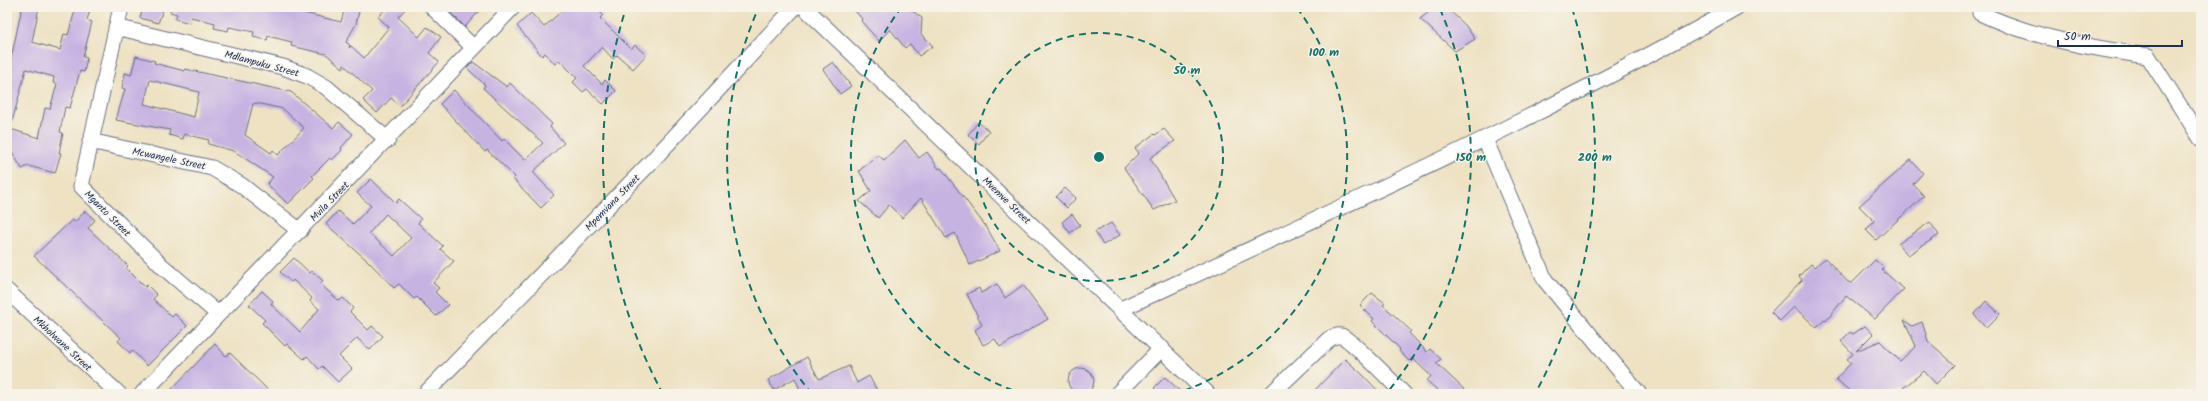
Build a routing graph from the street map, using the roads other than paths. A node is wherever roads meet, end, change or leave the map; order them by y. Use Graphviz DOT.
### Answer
graph roads {
  1 [pos="121,7"];
  2 [pos="432,7"];
  3 [pos="514,7"];
  4 [pos="795,7"];
  5 [pos="804,7"];
  6 [pos="1737,7"];
  7 [pos="1980,13"];
  8 [pos="116,26"];
  9 [pos="474,48"];
  10 [pos="1485,139"];
  11 [pos="2201,139"];
  12 [pos="388,140"];
  13 [pos="90,141"];
  14 [pos="300,231"];
  15 [pos="7,292"];
  16 [pos="1121,309"];
  17 [pos="218,314"];
  18 [pos="1162,348"];
  19 [pos="119,394"];
  20 [pos="142,394"];
  21 [pos="425,394"];
  22 [pos="1117,394"];
  23 [pos="1208,394"];
  24 [pos="1271,394"];
  25 [pos="1404,394"];
  26 [pos="1639,394"];
  1 -- 8 [label="street, Mganto Street"];
  2 -- 9 [label="street"];
  3 -- 9 [label="street, Mvila Street"];
  4 -- 21 [label="street, Mpemvana Street"];
  5 -- 16 [label="street, Mvemve Street"];
  6 -- 10 [label="street"];
  7 -- 11 [label="street"];
  8 -- 12 [label="street, Mdlampuku Street"];
  8 -- 13 [label="street, Mganto Street"];
  9 -- 12 [label="street, Mvila Street"];
  10 -- 16 [label="street"];
  10 -- 26 [label="street"];
  12 -- 14 [label="street, Mvila Street"];
  13 -- 14 [label="street, Mcwangele Street"];
  13 -- 17 [label="street, Mganto Street"];
  14 -- 17 [label="street, Mvila Street"];
  15 -- 19 [label="street, Mkholwane Street"];
  16 -- 18 [label="street, Mvemve Street"];
  17 -- 20 [label="street, Mvila Street"];
  18 -- 22 [label="street"];
  18 -- 23 [label="street, Mvemve Street"];
  24 -- 25 [label="street"];
}
